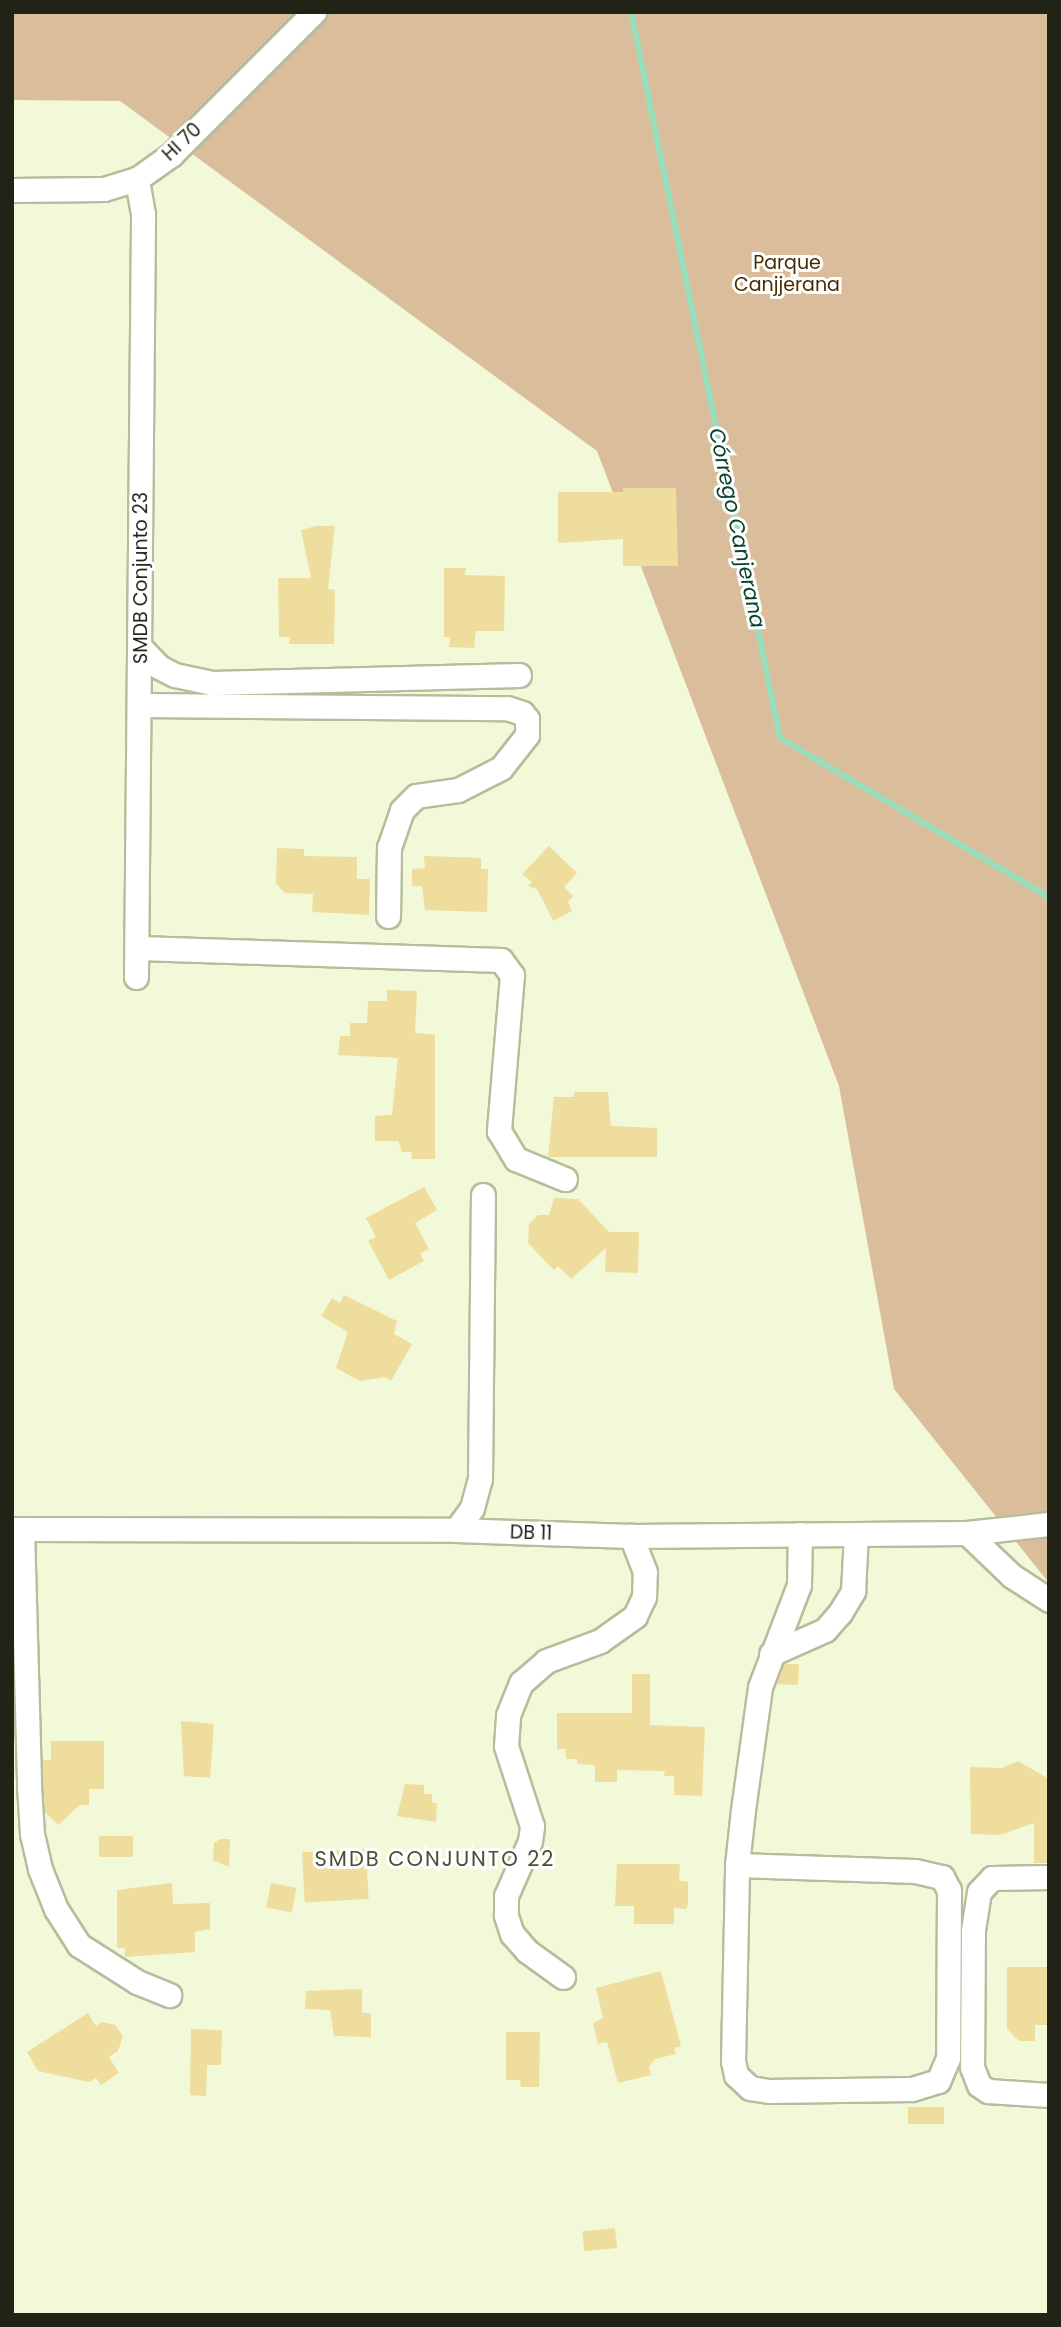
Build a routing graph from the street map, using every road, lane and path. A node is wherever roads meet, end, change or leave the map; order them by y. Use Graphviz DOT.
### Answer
graph roads {
  1 [pos="314,12"];
  2 [pos="137,179"];
  3 [pos="12,190"];
  4 [pos="140,648"];
  5 [pos="519,675"];
  6 [pos="140,705"];
  7 [pos="388,916"];
  8 [pos="139,948"];
  9 [pos="136,977"];
  10 [pos="565,1179"];
  11 [pos="483,1195"];
  12 [pos="1049,1524"];
  13 [pos="17,1529"];
  14 [pos="456,1530"];
  15 [pos="967,1533"];
  16 [pos="800,1534"];
  17 [pos="856,1534"];
  18 [pos="631,1536"];
  19 [pos="1049,1600"];
  20 [pos="771,1654"];
  21 [pos="737,1865"];
  22 [pos="1049,1877"];
  23 [pos="563,1977"];
  24 [pos="170,1995"];
  25 [pos="1049,2095"];
  1 -- 2 [label="street, HI 70"];
  2 -- 3 [label="street, HI 70"];
  2 -- 4 [label="street, SMDB Conjunto 23"];
  4 -- 5 [label="street"];
  4 -- 6 [label="street, SMDB Conjunto 23"];
  6 -- 7 [label="street"];
  6 -- 8 [label="street, SMDB Conjunto 23"];
  8 -- 9 [label="street, SMDB Conjunto 23"];
  8 -- 10 [label="street"];
  11 -- 14 [label="street"];
  12 -- 15 [label="street, DB 11"];
  13 -- 14 [label="street, DB 11"];
  13 -- 24 [label="street"];
  14 -- 18 [label="street, DB 11"];
  15 -- 17 [label="street, DB 11"];
  15 -- 19 [label="street"];
  16 -- 17 [label="street, DB 11"];
  16 -- 18 [label="street, DB 11"];
  16 -- 20 [label="street"];
  17 -- 20 [label="street"];
  18 -- 23 [label="street"];
  20 -- 21 [label="street"];
  21 -- 21 [label="street"];
  22 -- 25 [label="street"];
}
